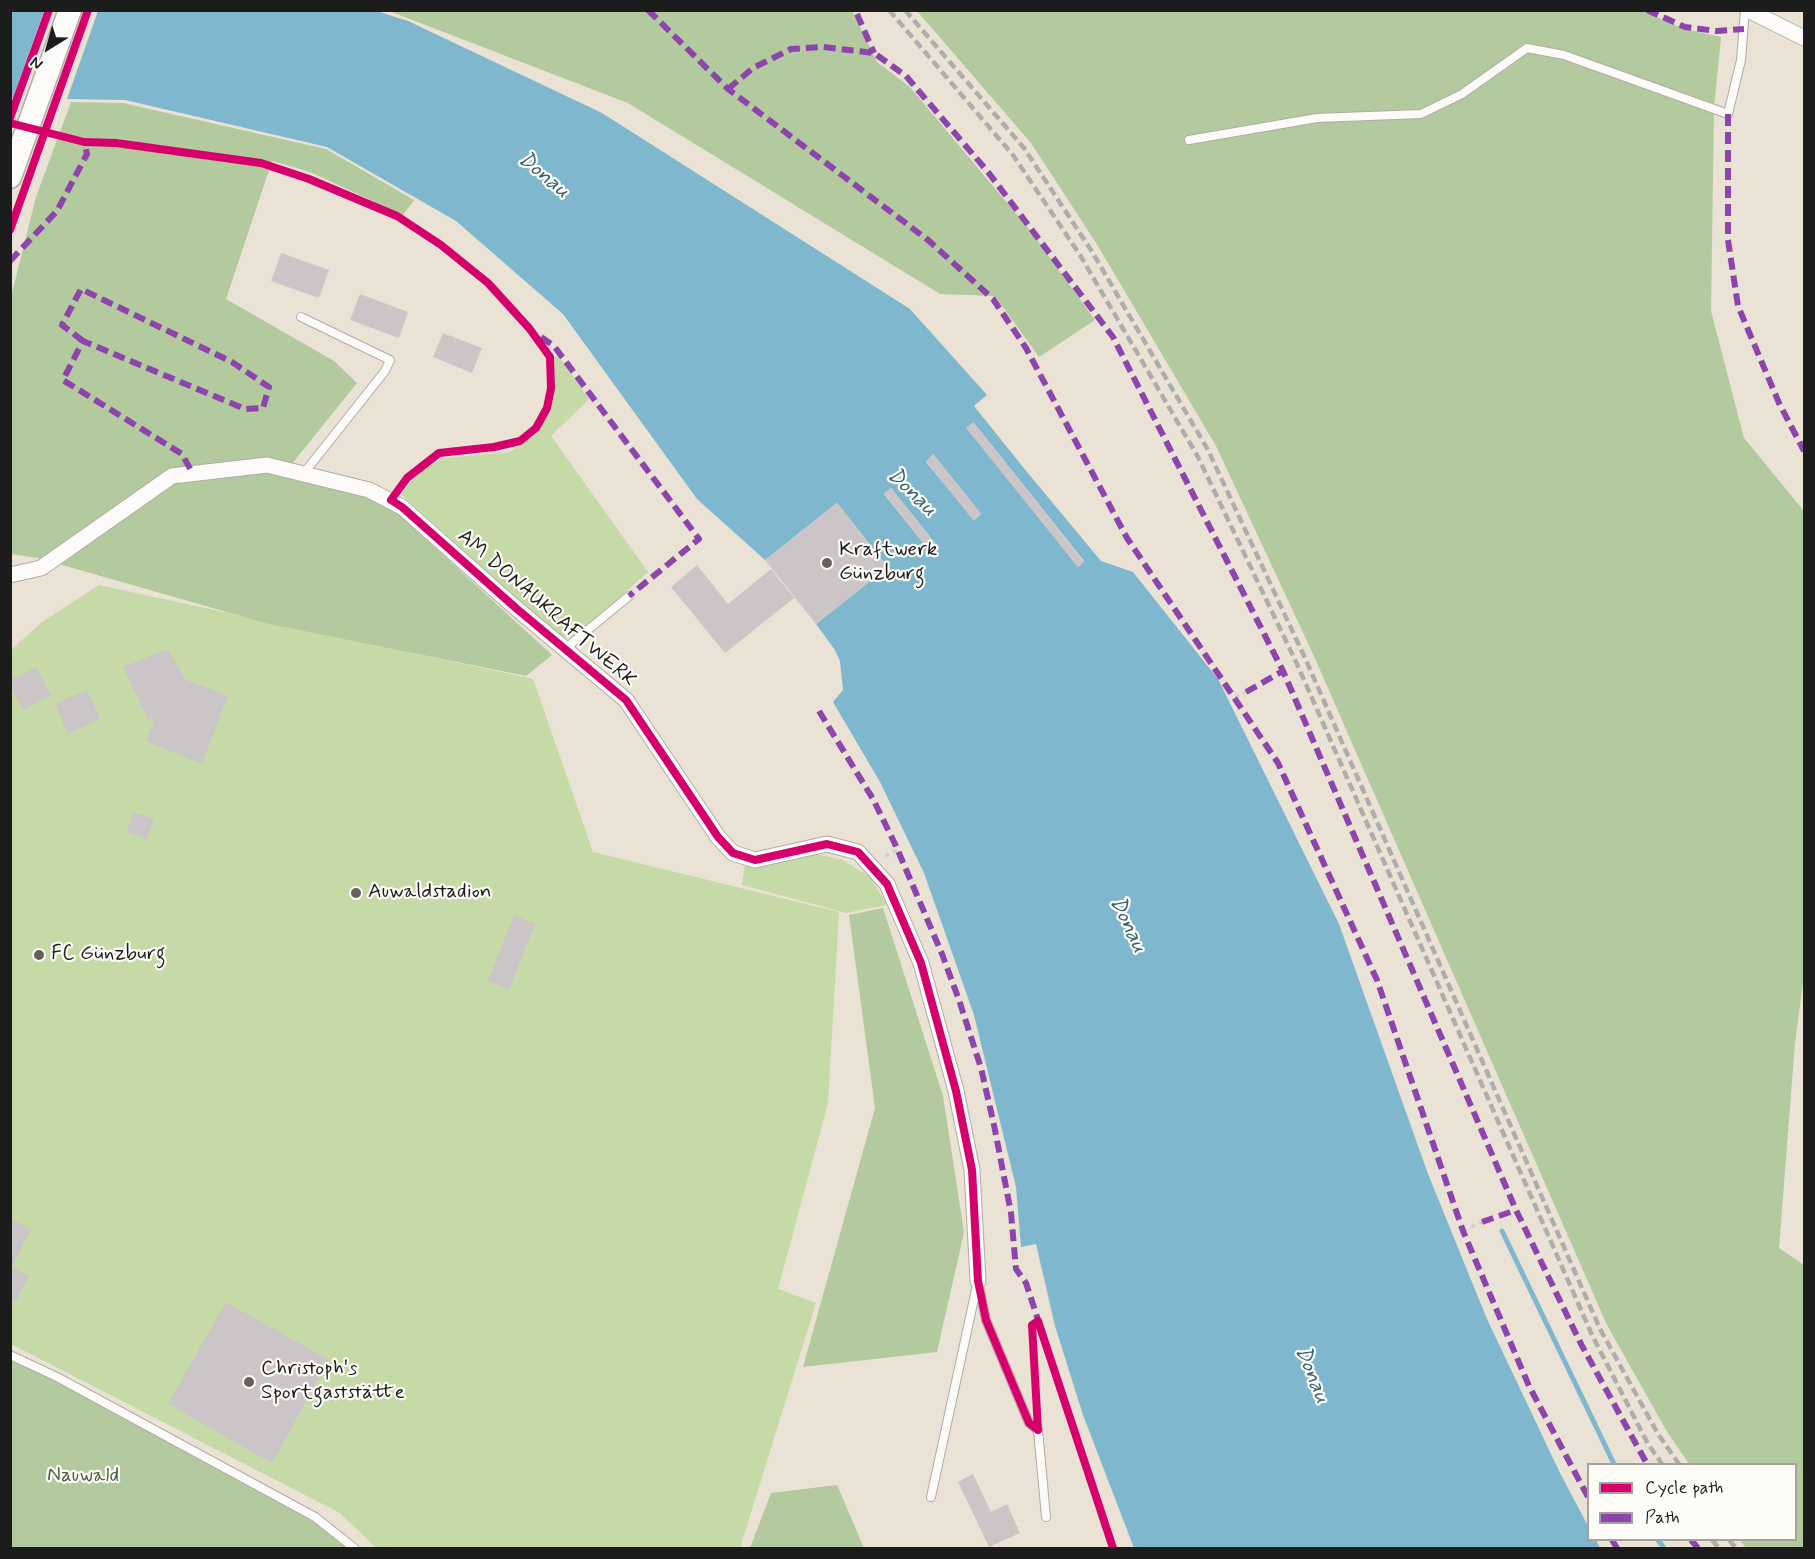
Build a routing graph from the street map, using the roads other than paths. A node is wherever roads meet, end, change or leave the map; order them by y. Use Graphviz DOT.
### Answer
graph roads {
  1 [pos="70,10"];
  2 [pos="1746,10"];
  3 [pos="1804,39"];
  4 [pos="1189,140"];
  5 [pos="14,167"];
  6 [pos="301,317"];
  7 [pos="304,473"];
  8 [pos="10,575"];
  9 [pos="628,596"];
  10 [pos="566,648"];
  11 [pos="978,1281"];
  12 [pos="10,1356"];
  13 [pos="932,1497"];
  14 [pos="1046,1517"];
  15 [pos="354,1548"];
  1 -- 5 [label="main road"];
  2 -- 3 [label="street"];
  2 -- 4 [label="lane"];
  6 -- 7 [label="lane"];
  7 -- 8 [label="street, AM DONAUKRAFTWERK"];
  7 -- 10 [label="street, AM DONAUKRAFTWERK"];
  9 -- 10 [label="lane, AM DONAUKRAFTWERK"];
  10 -- 11 [label="street, AM DONAUKRAFTWERK"];
  11 -- 13 [label="lane, AM DONAUKRAFTWERK"];
  11 -- 14 [label="lane, AM DONAUKRAFTWERK"];
  12 -- 15 [label="lane"];
}
